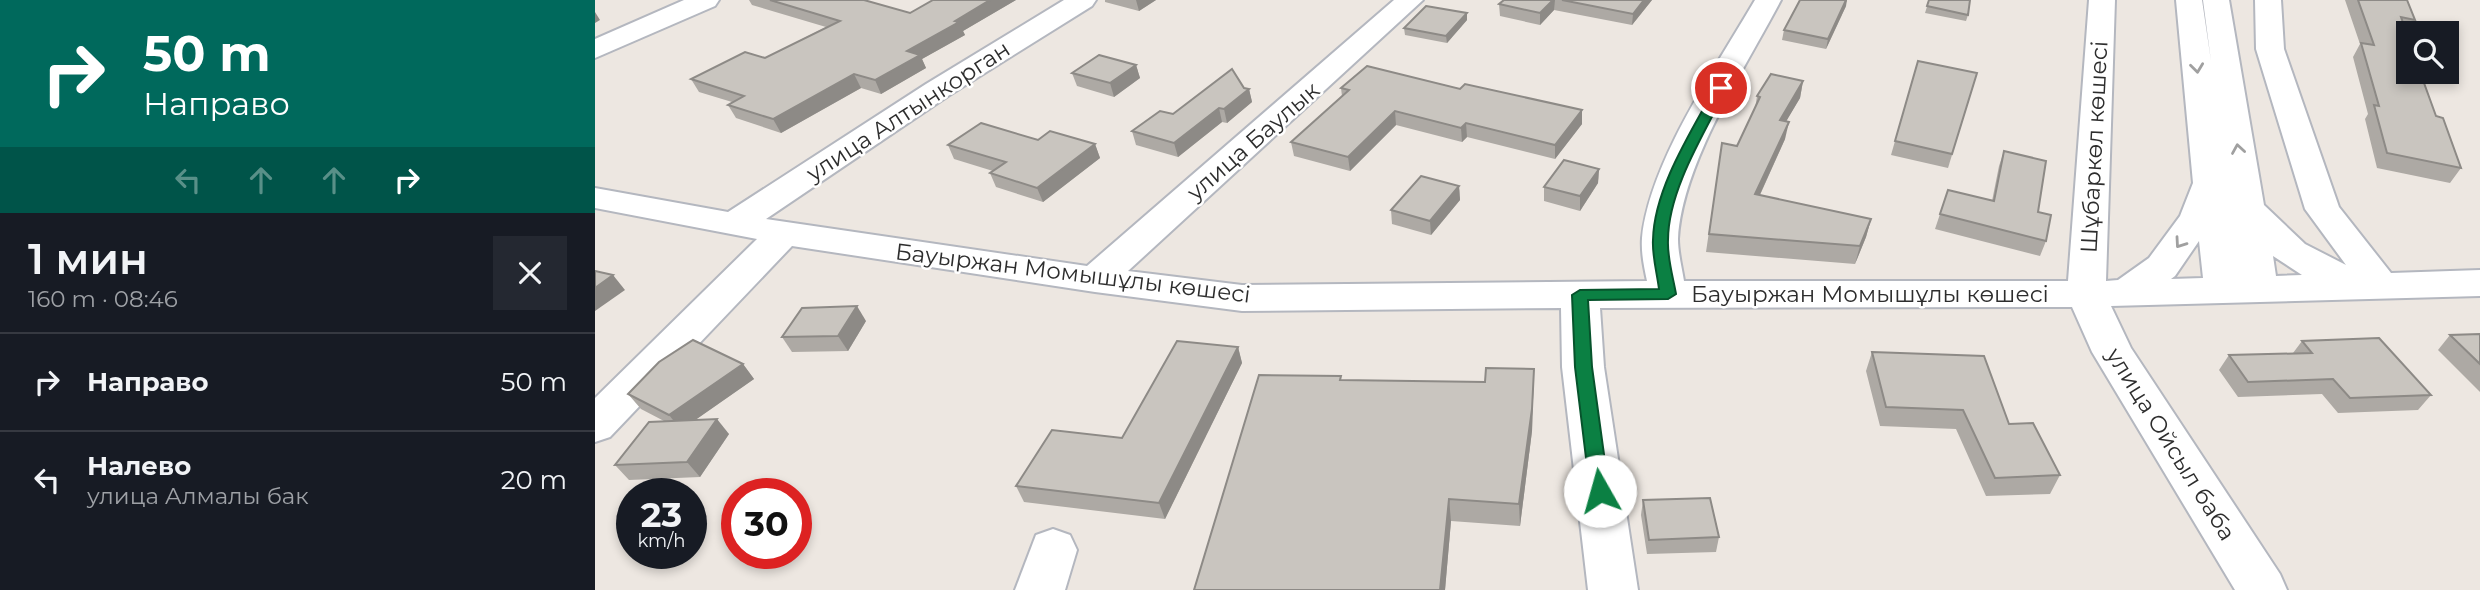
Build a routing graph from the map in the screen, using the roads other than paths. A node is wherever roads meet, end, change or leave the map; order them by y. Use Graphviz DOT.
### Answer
graph roads {
  1 [pos="706,0"];
  2 [pos="1083,0"];
  3 [pos="1410,0"];
  4 [pos="1768,0"];
  5 [pos="2102,0"];
  6 [pos="2189,0"];
  7 [pos="2216,0"];
  8 [pos="2268,0"];
  9 [pos="595,49"];
  10 [pos="2210,182"];
  11 [pos="595,198"];
  12 [pos="2247,206"];
  13 [pos="734,224"];
  14 [pos="784,233"];
  15 [pos="1095,280"];
  16 [pos="2480,283"];
  17 [pos="2371,285"];
  18 [pos="2259,289"];
  19 [pos="2223,291"];
  20 [pos="1668,294"];
  21 [pos="2106,294"];
  22 [pos="1580,295"];
  23 [pos="595,425"];
  24 [pos="1613,590"];
  25 [pos="2262,590"];
  1 -- 9 [label="street"];
  2 -- 13 [label="street, улица Алтынкорган"];
  3 -- 15 [label="street, улица Баулык"];
  4 -- 20 [label="street"];
  5 -- 21 [label="street, Шұбаркөл көшесі"];
  6 -- 10 [label="street, one-way"];
  12 -- 7 [label="street, one-way"];
  8 -- 17 [label="street"];
  10 -- 19 [label="street"];
  10 -- 21 [label="street, one-way"];
  11 -- 13 [label="street, Бауыржан Момышұлы көшесі"];
  12 -- 17 [label="street"];
  12 -- 18 [label="street"];
  13 -- 14 [label="street, Бауыржан Момышұлы көшесі"];
  14 -- 15 [label="street, Бауыржан Момышұлы көшесі"];
  14 -- 23 [label="street"];
  15 -- 22 [label="street, Бауыржан Момышұлы көшесі"];
  16 -- 17 [label="street, Бауыржан Момышұлы көшесі"];
  17 -- 18 [label="street, Бауыржан Момышұлы көшесі"];
  18 -- 19 [label="street, Бауыржан Момышұлы көшесі"];
  19 -- 21 [label="street, Бауыржан Момышұлы көшесі"];
  20 -- 21 [label="street, Бауыржан Момышұлы көшесі"];
  20 -- 22 [label="street, Бауыржан Момышұлы көшесі"];
  21 -- 25 [label="street, улица Ойсыл баба"];
  22 -- 24 [label="street"];
}
